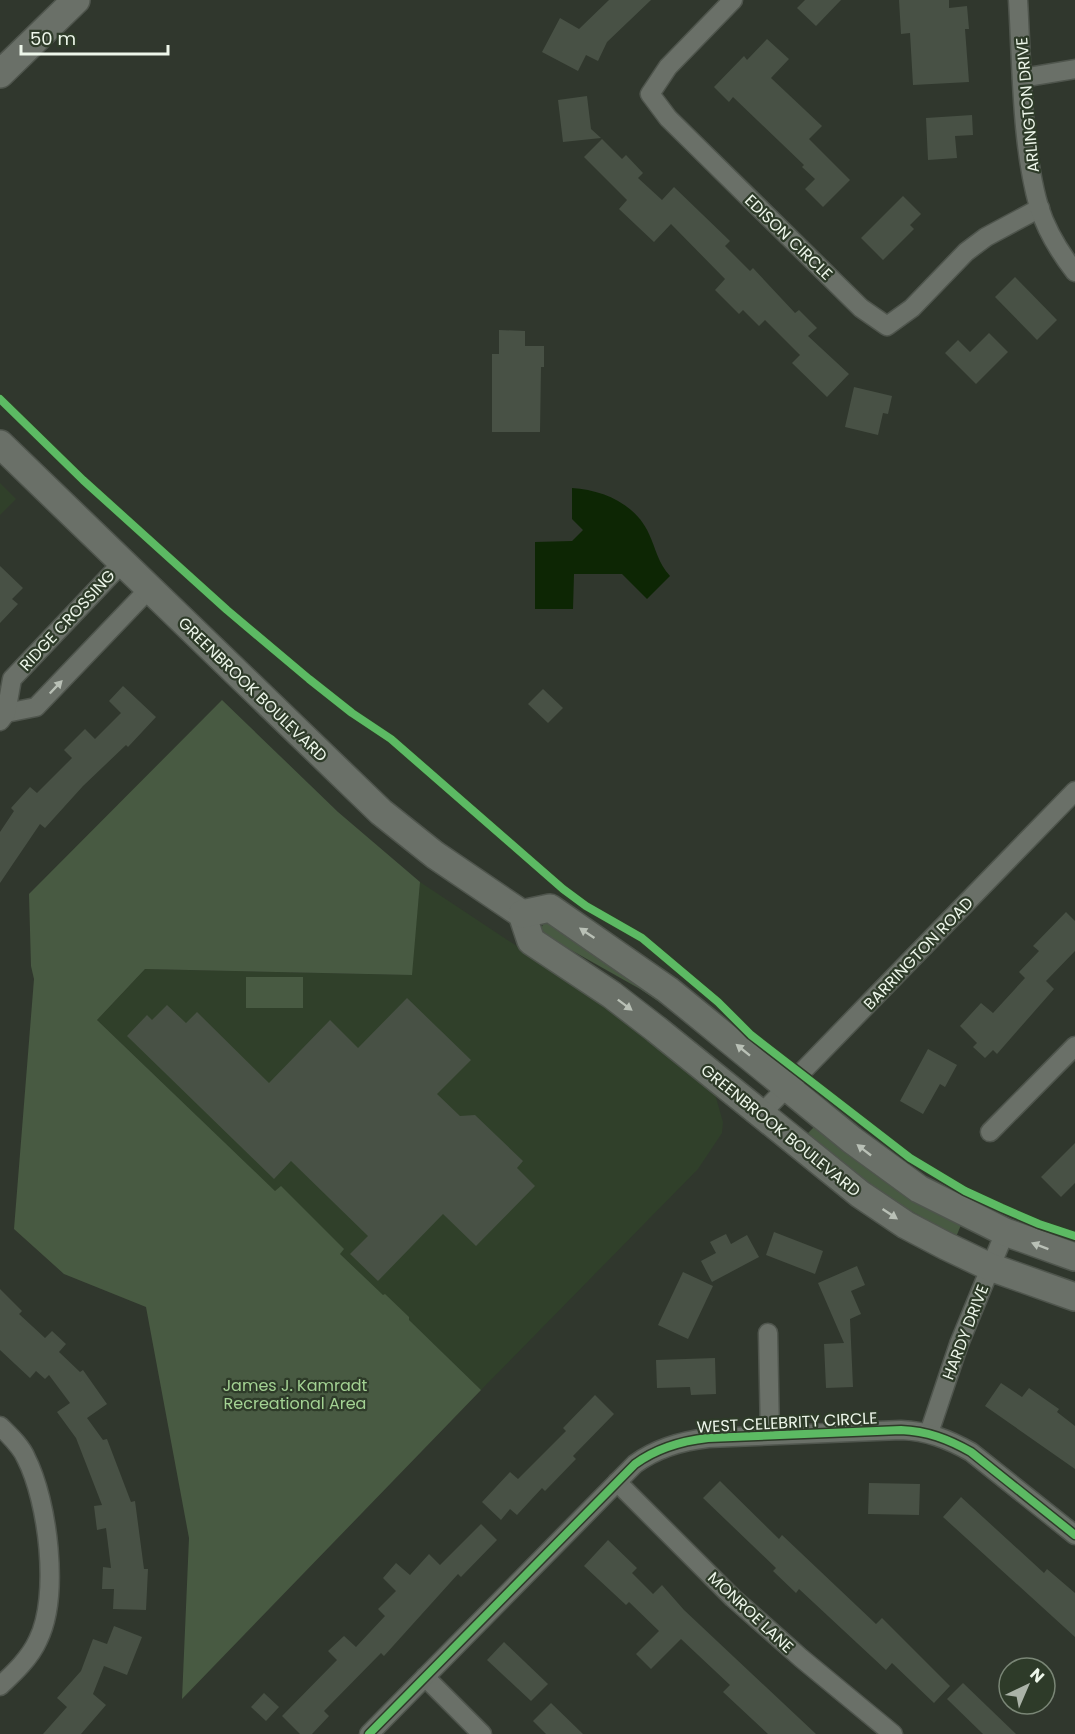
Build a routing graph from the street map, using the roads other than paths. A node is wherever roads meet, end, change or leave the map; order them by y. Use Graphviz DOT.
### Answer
graph roads {
  1 [pos="76,0"];
  2 [pos="733,0"];
  3 [pos="1018,0"];
  4 [pos="1075,69"];
  5 [pos="0,74"];
  6 [pos="1022,78"];
  7 [pos="1040,208"];
  8 [pos="1075,272"];
  9 [pos="0,444"];
  10 [pos="122,563"];
  11 [pos="149,589"];
  12 [pos="3,717"];
  13 [pos="1075,791"];
  14 [pos="522,914"];
  15 [pos="1075,1046"];
  16 [pos="788,1087"];
  17 [pos="760,1115"];
  18 [pos="990,1132"];
  19 [pos="1005,1232"];
  20 [pos="1075,1257"];
  21 [pos="990,1267"];
  22 [pos="1075,1297"];
  23 [pos="768,1333"];
  24 [pos="0,1426"];
  25 [pos="929,1433"];
  26 [pos="770,1435"];
  27 [pos="617,1482"];
  28 [pos="1075,1535"];
  29 [pos="425,1677"];
  30 [pos="0,1686"];
  31 [pos="369,1734"];
  32 [pos="482,1734"];
  33 [pos="892,1734"];
  1 -- 5 [label="main road"];
  2 -- 7 [label="street, EDISON CIRCLE"];
  3 -- 6 [label="street, ARLINGTON DRIVE"];
  4 -- 6 [label="street"];
  6 -- 7 [label="street, ARLINGTON DRIVE"];
  7 -- 8 [label="street, ARLINGTON DRIVE"];
  9 -- 10 [label="main road, GREENBROOK BOULEVARD"];
  10 -- 11 [label="main road, GREENBROOK BOULEVARD"];
  10 -- 12 [label="street, RIDGE CROSSING"];
  12 -- 11 [label="street, RIDGE CROSSING, one-way"];
  11 -- 14 [label="main road, GREENBROOK BOULEVARD"];
  13 -- 16 [label="street, BARRINGTON ROAD"];
  16 -- 14 [label="main road, one-way"];
  14 -- 17 [label="main road, GREENBROOK BOULEVARD, one-way"];
  15 -- 18 [label="street"];
  16 -- 17 [label="street, BARRINGTON ROAD"];
  19 -- 16 [label="main road, one-way"];
  17 -- 21 [label="main road, GREENBROOK BOULEVARD, one-way"];
  20 -- 19 [label="main road, one-way"];
  19 -- 21 [label="street, HARDY DRIVE"];
  21 -- 22 [label="main road, GREENBROOK BOULEVARD"];
  21 -- 25 [label="street, HARDY DRIVE"];
  23 -- 26 [label="street"];
  24 -- 30 [label="street"];
  25 -- 26 [label="street, WEST CELEBRITY CIRCLE"];
  25 -- 28 [label="street, WEST CELEBRITY CIRCLE"];
  26 -- 27 [label="street, WEST CELEBRITY CIRCLE"];
  27 -- 29 [label="street, WEST CELEBRITY CIRCLE"];
  27 -- 33 [label="street, MONROE LANE"];
  29 -- 31 [label="street, WEST CELEBRITY CIRCLE"];
  29 -- 32 [label="street"];
}
